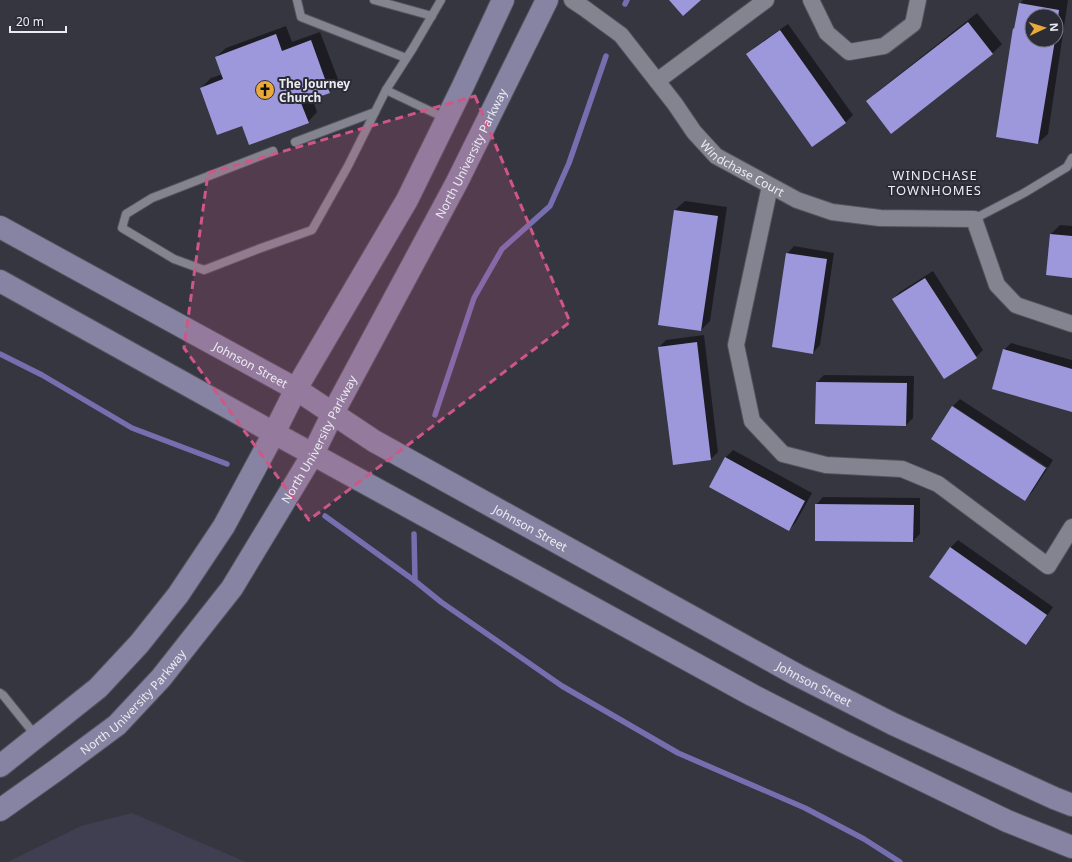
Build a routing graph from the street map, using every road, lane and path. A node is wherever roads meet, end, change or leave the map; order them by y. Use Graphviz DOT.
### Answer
graph roads {
  1 [pos="297,0"];
  2 [pos="374,0"];
  3 [pos="441,0"];
  4 [pos="503,0"];
  5 [pos="547,0"];
  6 [pos="572,0"];
  7 [pos="766,0"];
  8 [pos="811,0"];
  9 [pos="918,0"];
  10 [pos="432,16"];
  11 [pos="406,58"];
  12 [pos="658,81"];
  13 [pos="386,90"];
  14 [pos="375,112"];
  15 [pos="447,119"];
  16 [pos="295,142"];
  17 [pos="273,151"];
  18 [pos="1072,158"];
  19 [pos="770,186"];
  20 [pos="974,219"];
  21 [pos="0,227"];
  22 [pos="0,281"];
  23 [pos="1072,324"];
  24 [pos="296,389"];
  25 [pos="333,413"];
  26 [pos="274,433"];
  27 [pos="313,454"];
  28 [pos="1072,527"];
  29 [pos="0,693"];
  30 [pos="37,737"];
  31 [pos="0,766"];
  32 [pos="1072,805"];
  33 [pos="0,810"];
  34 [pos="1072,847"];
  1 -- 11 [label="lane"];
  2 -- 10 [label="lane"];
  3 -- 10 [label="lane"];
  4 -- 15 [label="main road"];
  5 -- 25 [label="main road, North University Parkway"];
  6 -- 12 [label="street, Windchase Court"];
  7 -- 12 [label="street"];
  8 -- 9 [label="street"];
  10 -- 11 [label="lane"];
  11 -- 13 [label="lane"];
  12 -- 19 [label="street, Windchase Court"];
  13 -- 14 [label="lane"];
  13 -- 15 [label="lane"];
  14 -- 16 [label="lane"];
  14 -- 17 [label="lane"];
  15 -- 24 [label="main road"];
  18 -- 20 [label="lane"];
  19 -- 20 [label="street, Windchase Court"];
  19 -- 28 [label="street"];
  20 -- 23 [label="street"];
  21 -- 24 [label="main road, Johnson Street"];
  22 -- 26 [label="main road"];
  24 -- 25 [label="main road, Johnson Street"];
  24 -- 26 [label="main road"];
  25 -- 27 [label="main road, North University Parkway"];
  25 -- 32 [label="main road, Johnson Street"];
  26 -- 27 [label="main road"];
  26 -- 30 [label="main road"];
  27 -- 33 [label="main road, North University Parkway"];
  27 -- 34 [label="main road"];
  29 -- 30 [label="lane"];
  30 -- 31 [label="main road"];
}
